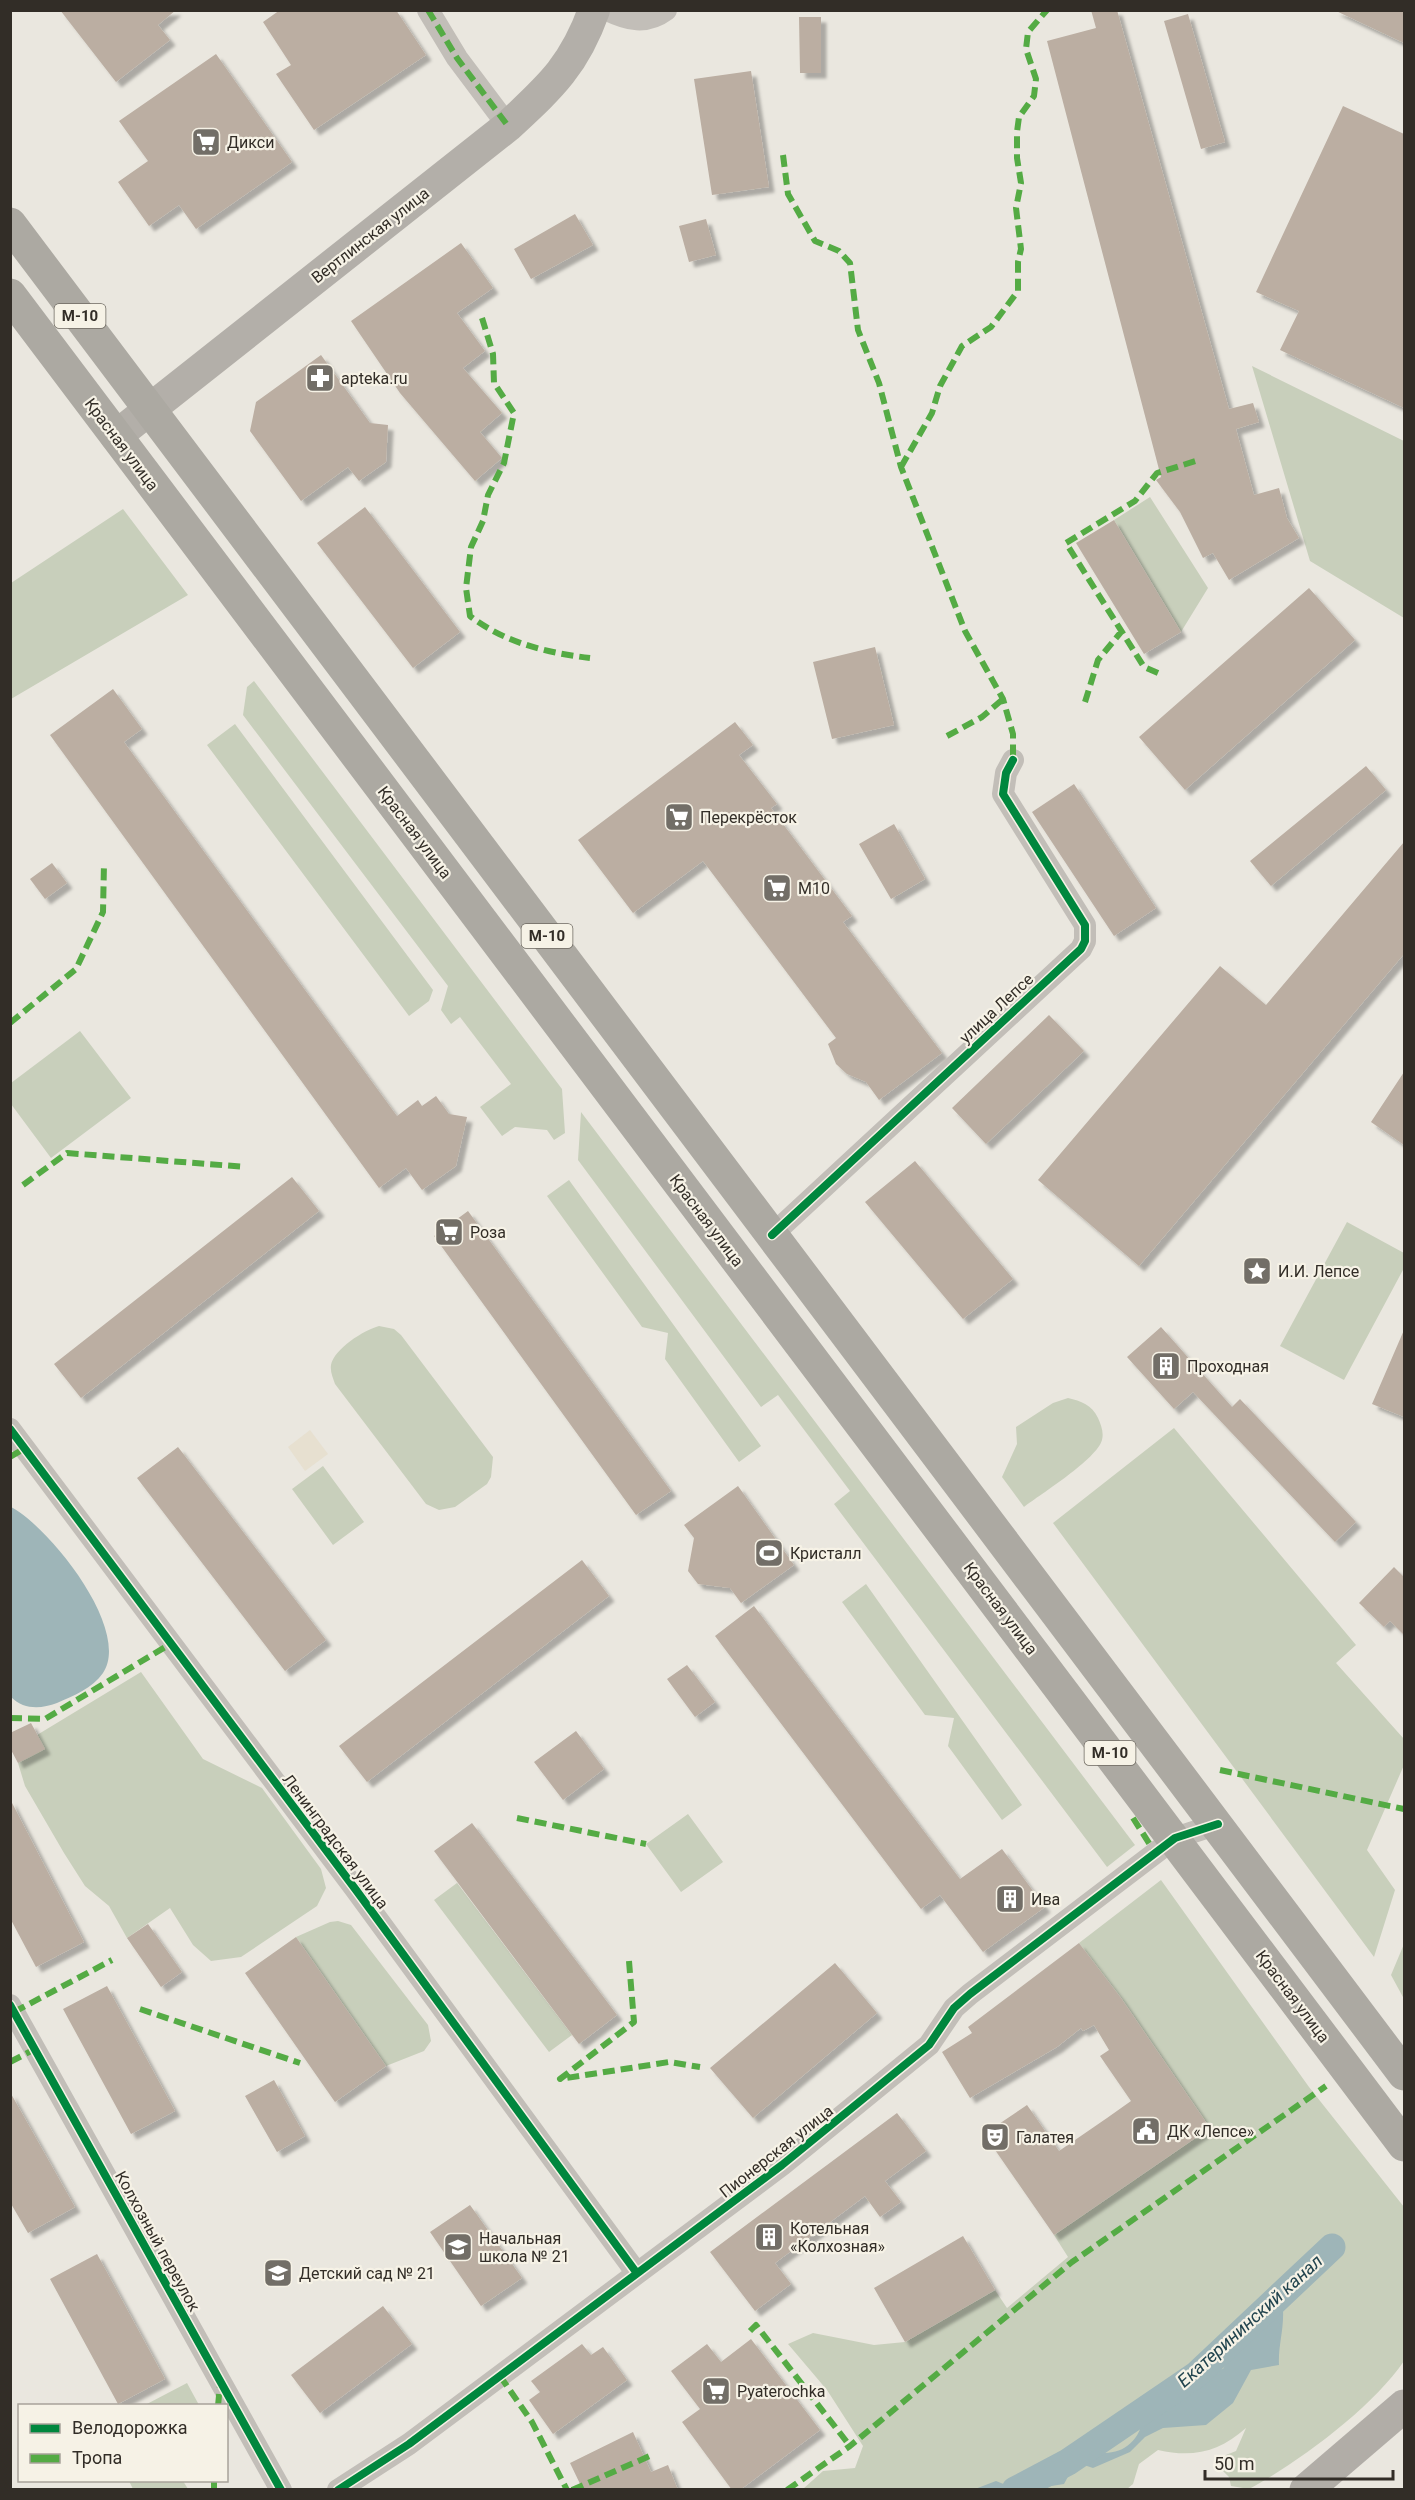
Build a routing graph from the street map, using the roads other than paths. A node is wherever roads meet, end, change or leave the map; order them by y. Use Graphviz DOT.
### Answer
graph roads {
  1 [pos="428,10"];
  2 [pos="594,10"];
  3 [pos="608,10"];
  4 [pos="666,10"];
  5 [pos="508,126"];
  6 [pos="10,224"];
  7 [pos="10,295"];
  8 [pos="150,409"];
  9 [pos="116,436"];
  10 [pos="1013,760"];
  11 [pos="772,1235"];
  12 [pos="10,1429"];
  13 [pos="1218,1824"];
  14 [pos="1174,1838"];
  15 [pos="10,2005"];
  16 [pos="1404,2073"];
  17 [pos="1404,2145"];
  18 [pos="636,2272"];
  19 [pos="1404,2406"];
  20 [pos="281,2490"];
  21 [pos="338,2490"];
  22 [pos="1306,2490"];
  1 -- 5 [label="street"];
  2 -- 5 [label="main road, Вертлинская улица"];
  3 -- 4 [label="street"];
  5 -- 8 [label="main road, Вертлинская улица"];
  6 -- 8 [label="highway, М-10"];
  7 -- 9 [label="highway, Красная улица / М-10"];
  8 -- 9 [label="main road, Вертлинская улица"];
  8 -- 11 [label="highway, М-10"];
  9 -- 14 [label="highway, Красная улица / М-10"];
  10 -- 11 [label="street, улица Лепсе"];
  11 -- 13 [label="highway, М-10"];
  12 -- 18 [label="street, Ленинградская улица"];
  13 -- 14 [label="street, Пионерская улица"];
  13 -- 16 [label="highway, М-10"];
  14 -- 17 [label="highway, Красная улица / М-10"];
  14 -- 18 [label="street, Пионерская улица"];
  15 -- 20 [label="street, Колхозный переулок"];
  18 -- 21 [label="street, Пионерская улица"];
  19 -- 22 [label="main road"];
}
